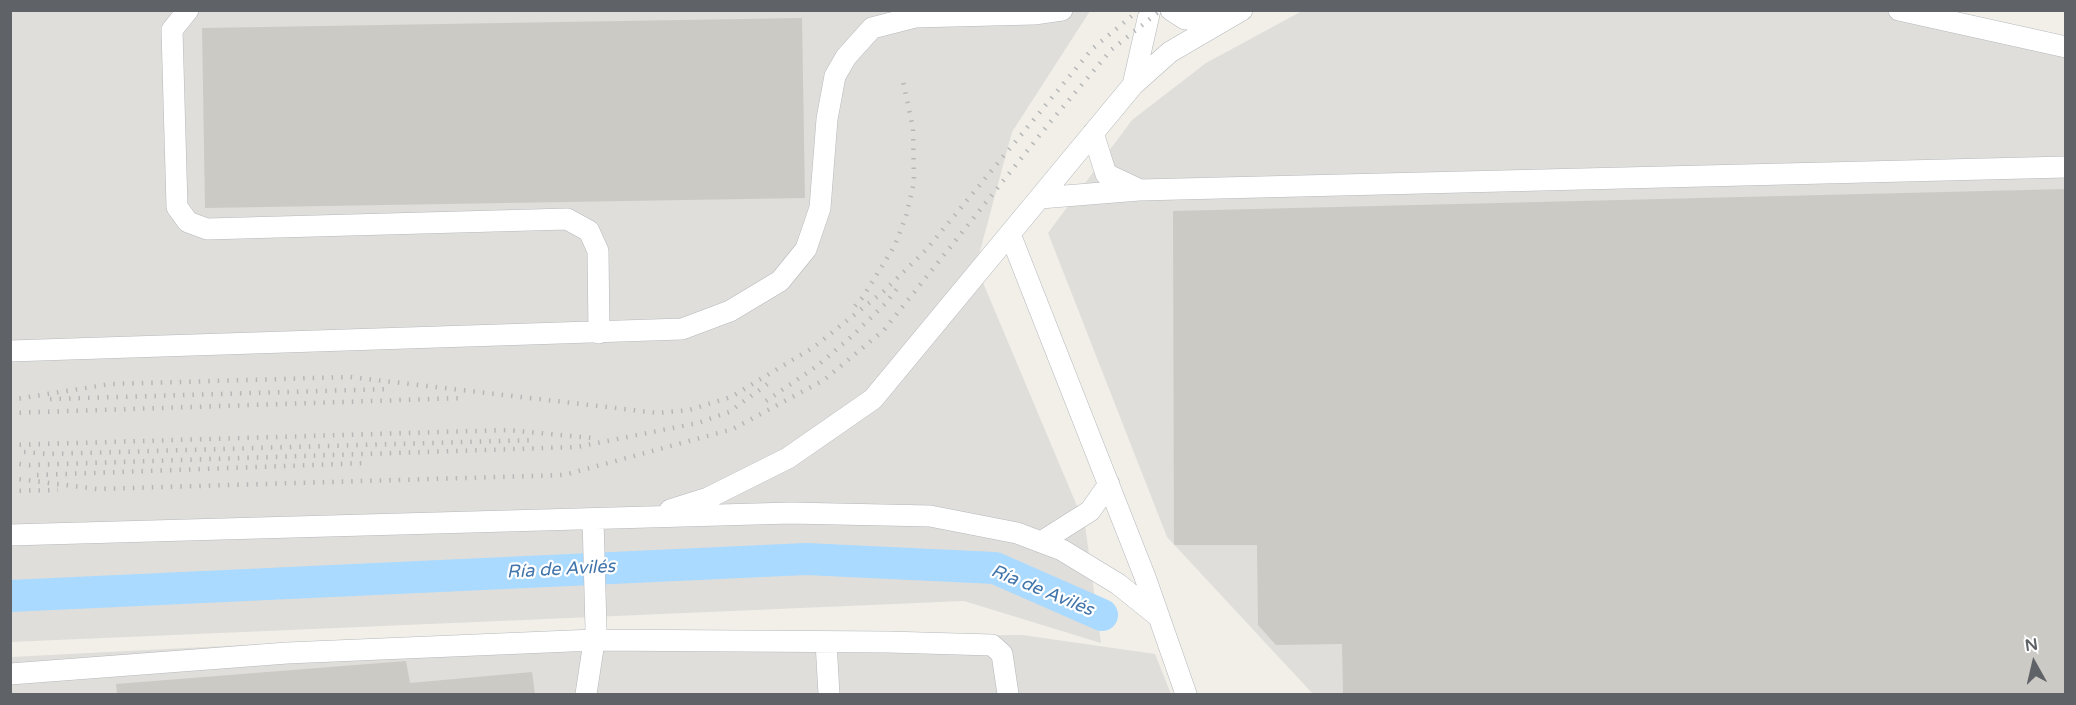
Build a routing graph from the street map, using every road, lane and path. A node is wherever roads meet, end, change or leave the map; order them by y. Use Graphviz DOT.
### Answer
graph roads {
  1 [pos="188,10"];
  2 [pos="1062,10"];
  3 [pos="1150,10"];
  4 [pos="1171,10"];
  5 [pos="1899,10"];
  6 [pos="1237,13"];
  7 [pos="2066,47"];
  8 [pos="1133,85"];
  9 [pos="1093,133"];
  10 [pos="2066,167"];
  11 [pos="1140,190"];
  12 [pos="1040,198"];
  13 [pos="1010,234"];
  14 [pos="599,333"];
  15 [pos="10,351"];
  16 [pos="1108,484"];
  17 [pos="649,517"];
  18 [pos="593,519"];
  19 [pos="10,535"];
  20 [pos="1041,542"];
  21 [pos="1159,617"];
  22 [pos="595,634"];
  23 [pos="826,642"];
  24 [pos="10,674"];
  25 [pos="586,694"];
  26 [pos="829,694"];
  27 [pos="1008,694"];
  28 [pos="1186,694"];
  1 -- 14 [label="street"];
  2 -- 14 [label="street"];
  3 -- 8 [label="street"];
  4 -- 6 [label="street"];
  5 -- 7 [label="street"];
  6 -- 8 [label="street"];
  8 -- 9 [label="street"];
  9 -- 11 [label="street"];
  9 -- 12 [label="street"];
  10 -- 11 [label="street"];
  11 -- 12 [label="street"];
  12 -- 13 [label="street"];
  13 -- 16 [label="street"];
  13 -- 17 [label="street"];
  14 -- 15 [label="street"];
  16 -- 20 [label="street"];
  16 -- 21 [label="street"];
  17 -- 18 [label="street"];
  17 -- 20 [label="street"];
  18 -- 19 [label="street"];
  18 -- 22 [label="street"];
  20 -- 21 [label="street"];
  21 -- 28 [label="street"];
  22 -- 23 [label="street"];
  22 -- 24 [label="street"];
  22 -- 25 [label="street"];
  23 -- 26 [label="street"];
  23 -- 27 [label="street"];
}
